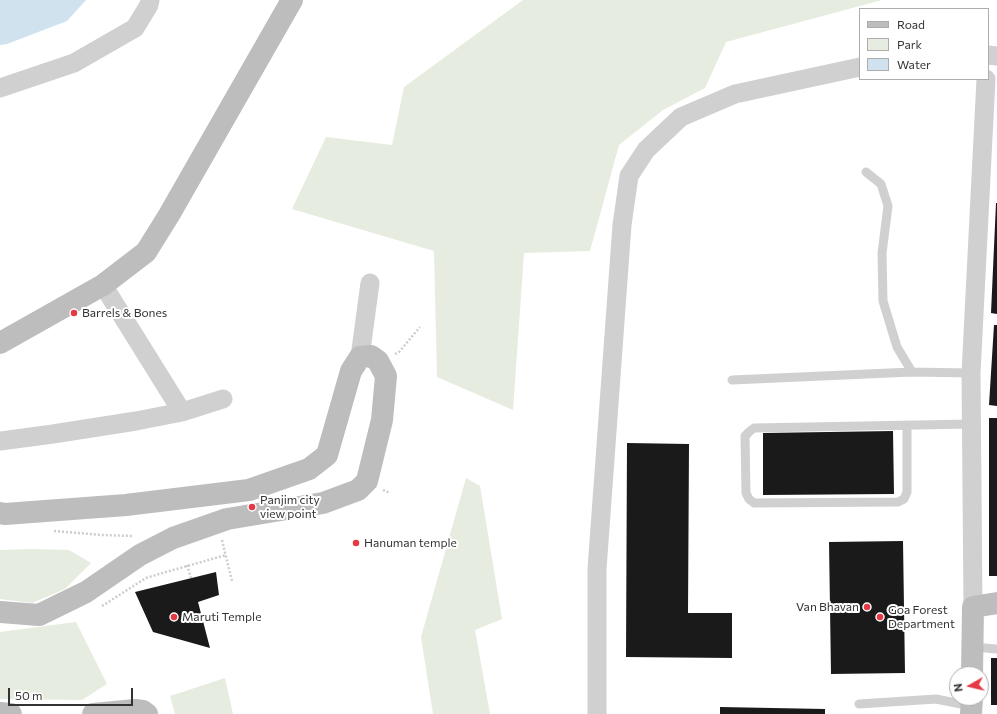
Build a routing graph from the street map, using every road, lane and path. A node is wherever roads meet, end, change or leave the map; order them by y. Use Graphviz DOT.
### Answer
graph roads {
  1 [pos="150,0"];
  2 [pos="292,0"];
  3 [pos="859,67"];
  4 [pos="986,80"];
  5 [pos="0,88"];
  6 [pos="866,172"];
  7 [pos="370,283"];
  8 [pos="103,285"];
  9 [pos="420,327"];
  10 [pos="0,343"];
  11 [pos="369,359"];
  12 [pos="912,372"];
  13 [pos="971,373"];
  14 [pos="732,380"];
  15 [pos="223,399"];
  16 [pos="182,412"];
  17 [pos="971,424"];
  18 [pos="907,425"];
  19 [pos="0,441"];
  20 [pos="0,513"];
  21 [pos="50,531"];
  22 [pos="221,534"];
  23 [pos="133,536"];
  24 [pos="226,555"];
  25 [pos="187,566"];
  26 [pos="159,574"];
  27 [pos="191,578"];
  28 [pos="232,581"];
  29 [pos="997,603"];
  30 [pos="973,607"];
  31 [pos="0,612"];
  32 [pos="973,647"];
  33 [pos="997,649"];
  34 [pos="972,666"];
  35 [pos="949,702"];
  36 [pos="859,704"];
  37 [pos="0,713"];
  38 [pos="11,714"];
  39 [pos="93,714"];
  40 [pos="147,714"];
  41 [pos="597,714"];
  1 -- 5 [label="street"];
  2 -- 8 [label="street"];
  3 -- 41 [label="street"];
  4 -- 13 [label="street"];
  6 -- 12 [label="lane"];
  7 -- 11 [label="street"];
  8 -- 10 [label="street"];
  8 -- 16 [label="street"];
  9 -- 11 [label="path"];
  11 -- 20 [label="street"];
  11 -- 31 [label="street"];
  12 -- 13 [label="lane"];
  12 -- 14 [label="lane"];
  13 -- 17 [label="street"];
  15 -- 16 [label="street"];
  16 -- 19 [label="street"];
  17 -- 18 [label="lane"];
  17 -- 30 [label="street"];
  18 -- 18 [label="lane"];
  21 -- 23 [label="path"];
  22 -- 24 [label="path"];
  24 -- 25 [label="path"];
  24 -- 28 [label="path"];
  25 -- 26 [label="path"];
  25 -- 27 [label="path"];
  29 -- 30 [label="street"];
  30 -- 32 [label="street"];
  32 -- 33 [label="lane"];
  32 -- 34 [label="street"];
  35 -- 36 [label="lane"];
  37 -- 38 [label="street"];
  39 -- 40 [label="street"];
}
